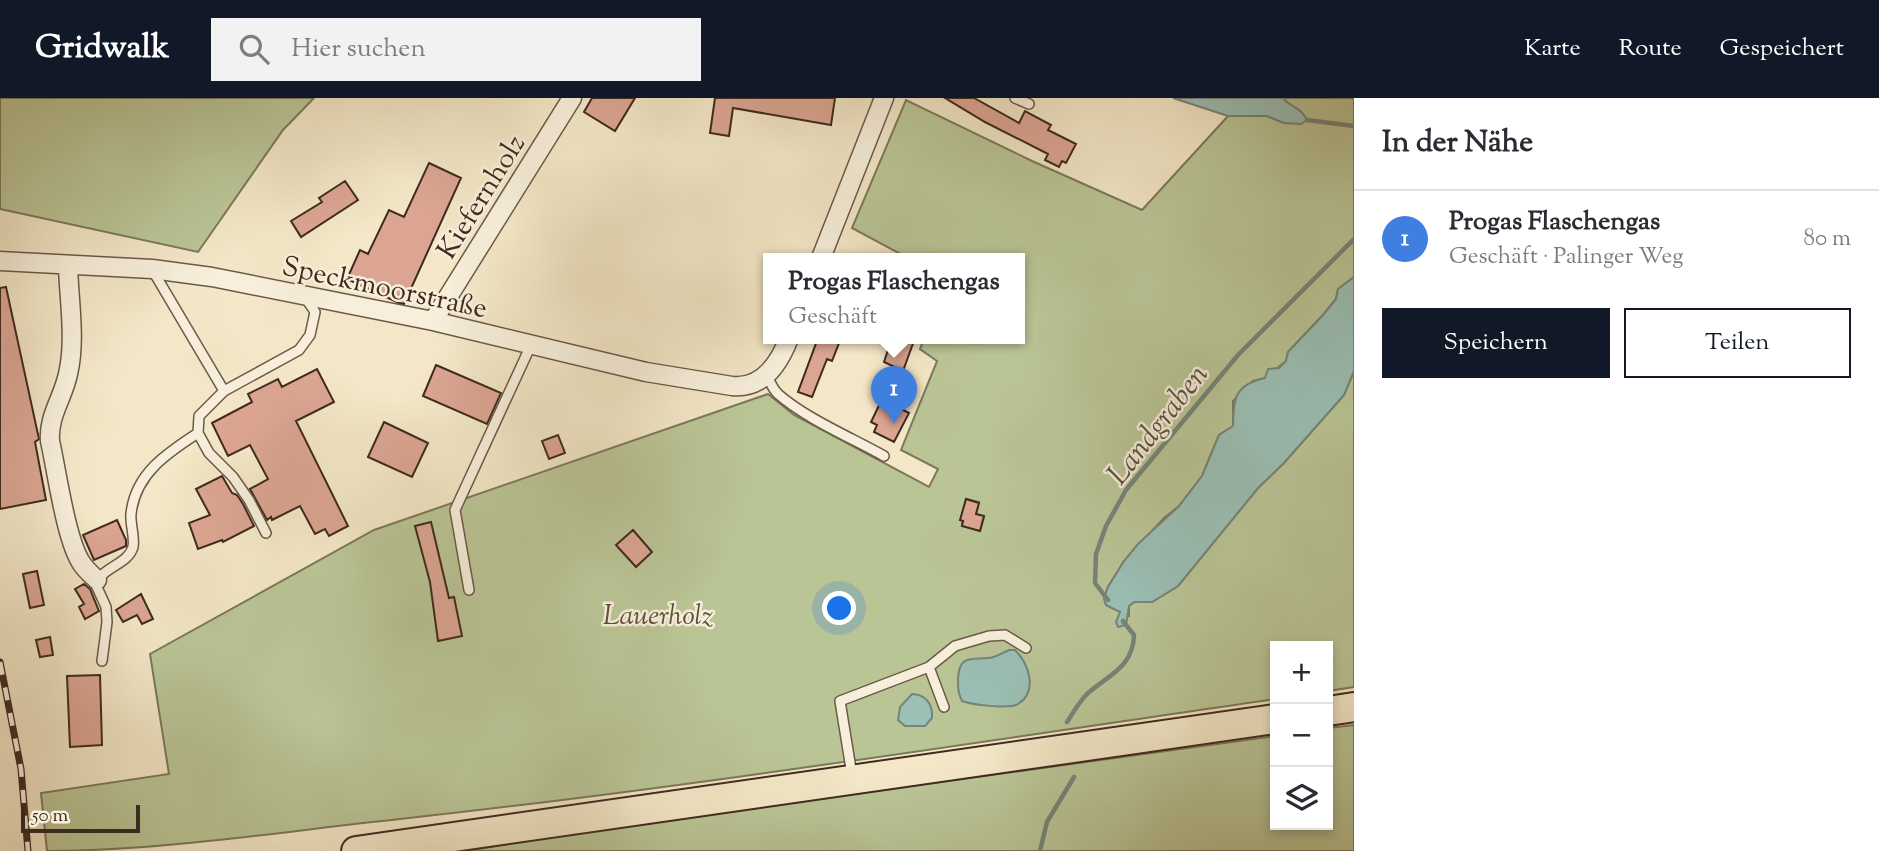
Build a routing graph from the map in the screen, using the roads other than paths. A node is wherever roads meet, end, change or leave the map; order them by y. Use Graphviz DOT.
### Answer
graph roads {
  1 [pos="572,98"];
  2 [pos="884,98"];
  3 [pos="1015,98"];
  4 [pos="1029,104"];
  5 [pos="823,253"];
  6 [pos="0,261"];
  7 [pos="68,266"];
  8 [pos="152,269"];
  9 [pos="304,295"];
  10 [pos="433,321"];
  11 [pos="787,344"];
  12 [pos="531,345"];
  13 [pos="761,379"];
  14 [pos="224,391"];
  15 [pos="198,433"];
  16 [pos="884,456"];
  17 [pos="266,533"];
  18 [pos="97,580"];
  19 [pos="469,590"];
  20 [pos="1026,648"];
  21 [pos="102,661"];
  22 [pos="929,667"];
  23 [pos="944,706"];
  24 [pos="1354,707"];
  25 [pos="1333,710"];
  26 [pos="1270,720"];
  27 [pos="853,780"];
  28 [pos="356,851"];
  1 -- 10 [label="street, Kiefernholz"];
  2 -- 5 [label="street"];
  3 -- 4 [label="lane"];
  6 -- 7 [label="street, Speckmoorstraße"];
  7 -- 8 [label="street, Speckmoorstraße"];
  7 -- 18 [label="street"];
  8 -- 9 [label="street, Speckmoorstraße"];
  8 -- 14 [label="lane"];
  9 -- 10 [label="street, Speckmoorstraße"];
  9 -- 14 [label="lane"];
  10 -- 12 [label="street, Speckmoorstraße"];
  11 -- 13 [label="street"];
  12 -- 13 [label="street, Speckmoorstraße"];
  12 -- 19 [label="lane"];
  13 -- 16 [label="lane"];
  14 -- 15 [label="lane"];
  15 -- 17 [label="lane"];
  15 -- 18 [label="lane"];
  18 -- 21 [label="lane"];
  20 -- 22 [label="lane"];
  22 -- 23 [label="lane"];
  22 -- 27 [label="lane"];
  24 -- 25 [label="main road"];
  26 -- 27 [label="main road"];
  27 -- 28 [label="main road"];
}
